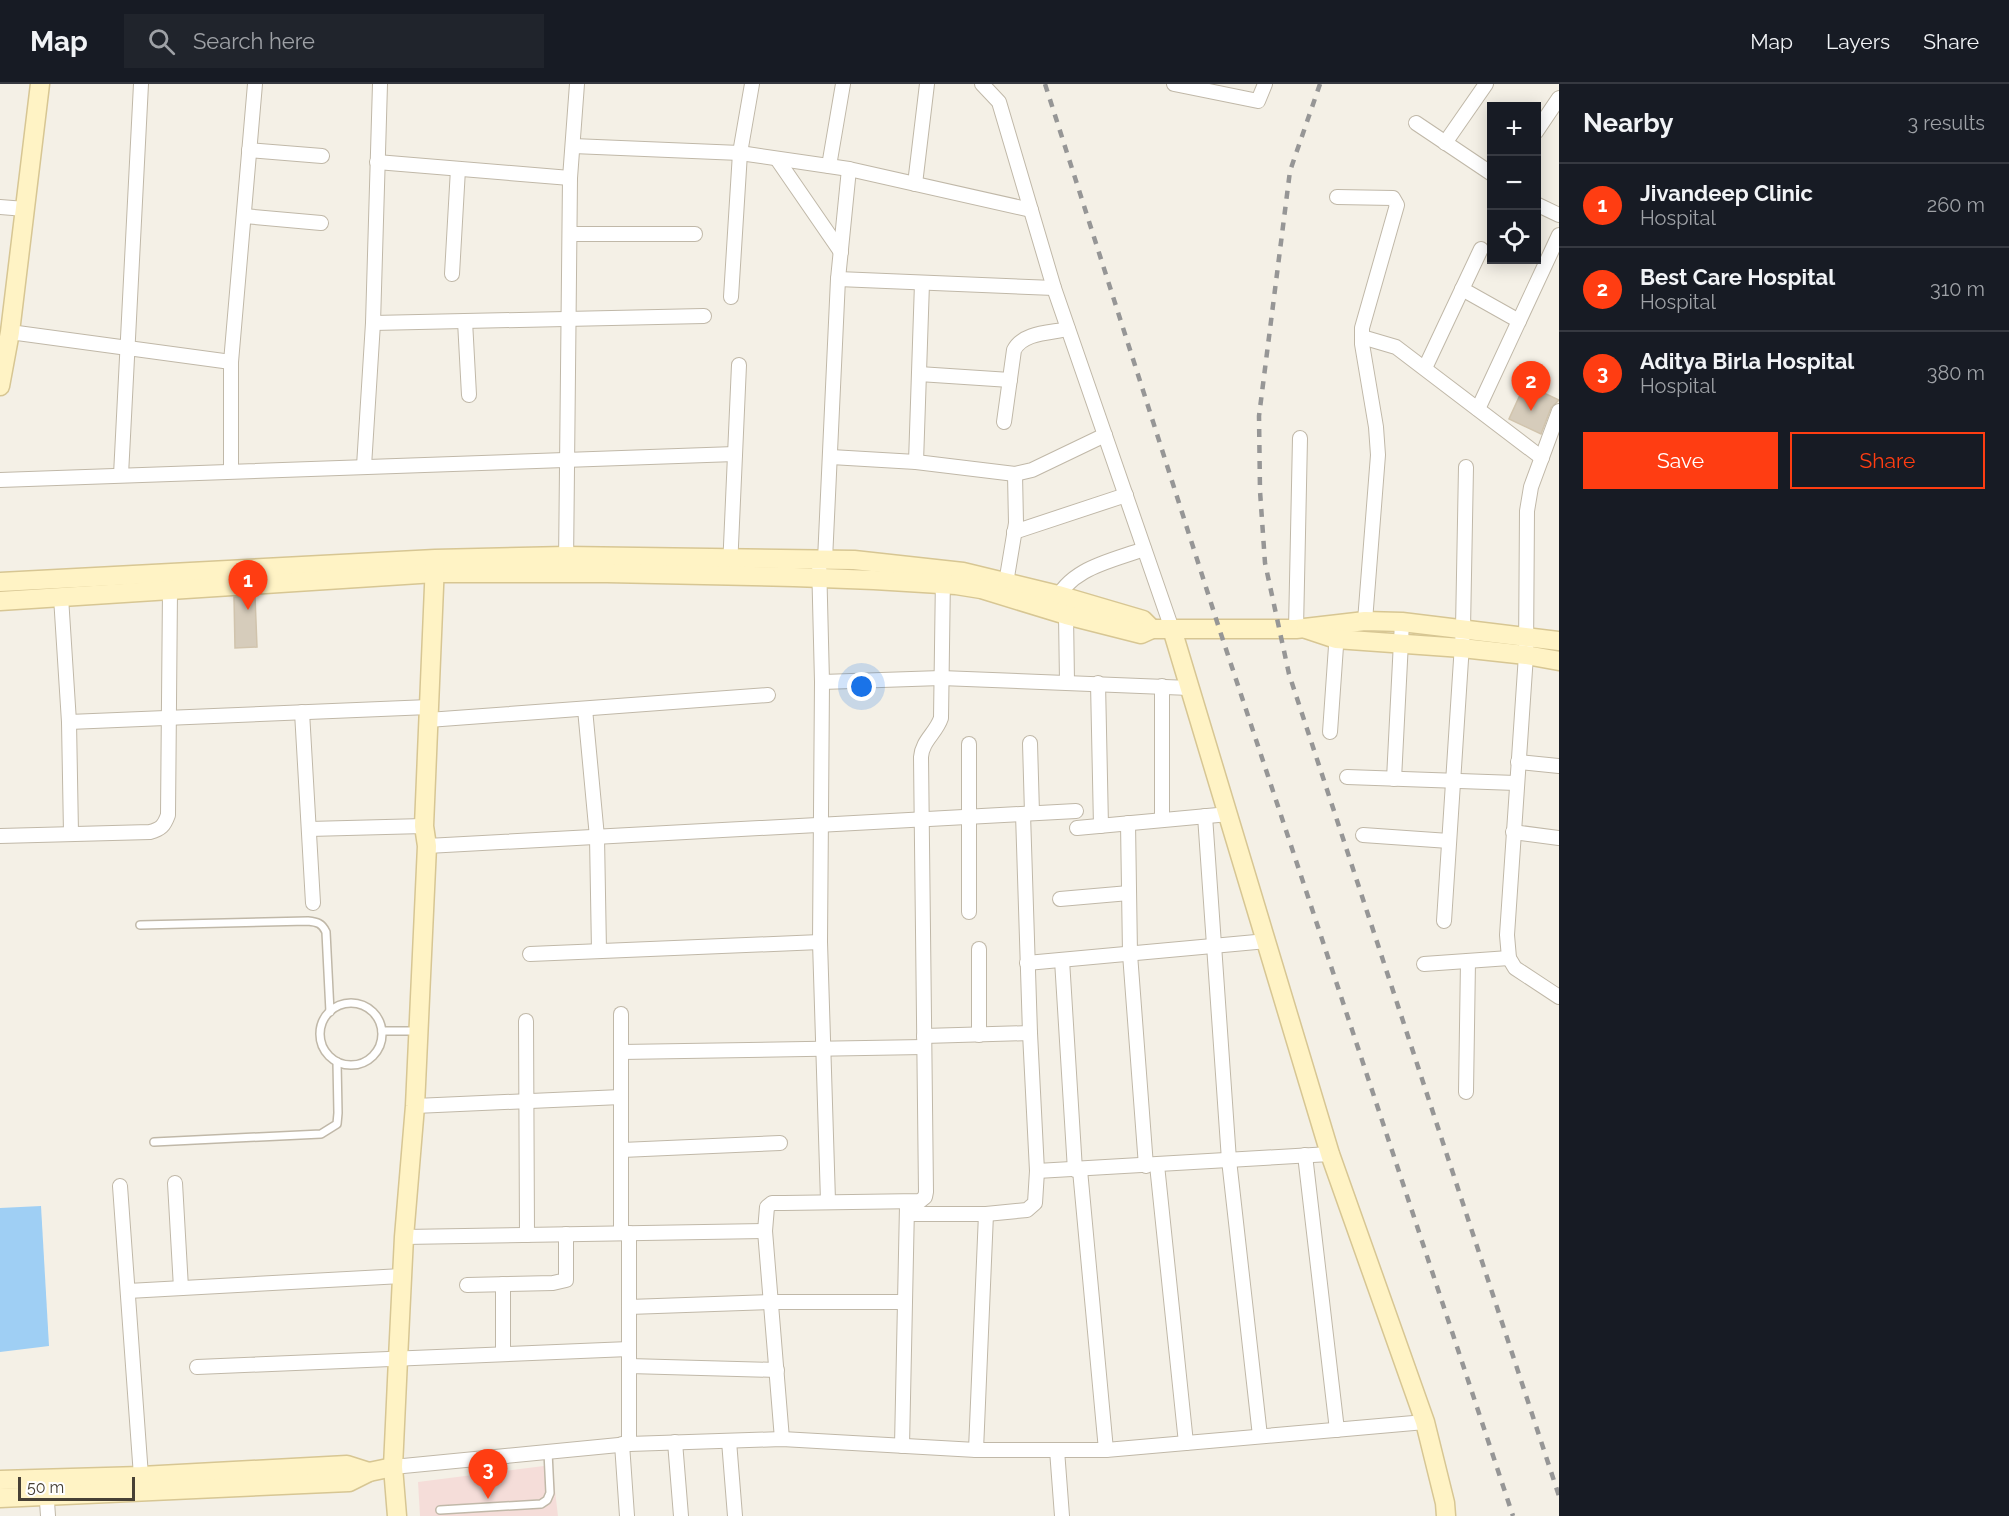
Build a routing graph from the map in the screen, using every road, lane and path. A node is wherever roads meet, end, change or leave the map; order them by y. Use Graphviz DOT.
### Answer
graph roads {
  1 [pos="40,84"];
  2 [pos="141,84"];
  3 [pos="255,84"];
  4 [pos="380,84"];
  5 [pos="577,84"];
  6 [pos="752,84"];
  7 [pos="843,84"];
  8 [pos="927,84"];
  9 [pos="982,84"];
  10 [pos="1265,84"];
  11 [pos="1486,84"];
  12 [pos="1183,85"];
  13 [pos="1559,98"];
  14 [pos="1416,123"];
  15 [pos="1541,125"];
  16 [pos="1446,142"];
  17 [pos="573,146"];
  18 [pos="249,150"];
  19 [pos="741,153"];
  20 [pos="322,156"];
  21 [pos="777,159"];
  22 [pos="377,162"];
  23 [pos="829,166"];
  24 [pos="458,169"];
  25 [pos="849,169"];
  26 [pos="1487,171"];
  27 [pos="570,178"];
  28 [pos="915,184"];
  29 [pos="1336,197"];
  30 [pos="1541,206"];
  31 [pos="0,207"];
  32 [pos="25,209"];
  33 [pos="1031,210"];
  34 [pos="1559,214"];
  35 [pos="244,216"];
  36 [pos="321,223"];
  37 [pos="570,234"];
  38 [pos="695,234"];
  39 [pos="1559,235"];
  40 [pos="1481,249"];
  41 [pos="841,252"];
  42 [pos="452,274"];
  43 [pos="838,279"];
  44 [pos="922,283"];
  45 [pos="1054,288"];
  46 [pos="1462,289"];
  47 [pos="731,297"];
  48 [pos="704,316"];
  49 [pos="570,319"];
  50 [pos="465,321"];
  51 [pos="1519,321"];
  52 [pos="373,323"];
  53 [pos="1068,329"];
  54 [pos="1362,337"];
  55 [pos="6,339"];
  56 [pos="127,348"];
  57 [pos="231,362"];
  58 [pos="739,364"];
  59 [pos="1425,368"];
  60 [pos="919,374"];
  61 [pos="1010,380"];
  62 [pos="0,386"];
  63 [pos="469,395"];
  64 [pos="1478,409"];
  65 [pos="1559,411"];
  66 [pos="1004,422"];
  67 [pos="1105,435"];
  68 [pos="1300,438"];
  69 [pos="735,454"];
  70 [pos="831,457"];
  71 [pos="1542,458"];
  72 [pos="568,459"];
  73 [pos="916,462"];
  74 [pos="364,466"];
  75 [pos="1467,467"];
  76 [pos="231,471"];
  77 [pos="1015,474"];
  78 [pos="121,475"];
  79 [pos="0,480"];
  80 [pos="1126,495"];
  81 [pos="1014,532"];
  82 [pos="1144,549"];
  83 [pos="566,564"];
  84 [pos="435,566"];
  85 [pos="821,566"];
  86 [pos="730,567"];
  87 [pos="275,575"];
  88 [pos="943,577"];
  89 [pos="0,582"];
  90 [pos="1006,583"];
  91 [pos="170,590"];
  92 [pos="61,597"];
  93 [pos="0,601"];
  94 [pos="1059,607"];
  95 [pos="1365,621"];
  96 [pos="1402,622"];
  97 [pos="1299,628"];
  98 [pos="1172,629"];
  99 [pos="1463,629"];
  100 [pos="1337,631"];
  101 [pos="1559,641"];
  102 [pos="1401,643"];
  103 [pos="1526,645"];
  104 [pos="1462,648"];
  105 [pos="1559,661"];
  106 [pos="941,678"];
  107 [pos="822,682"];
  108 [pos="1067,682"];
  109 [pos="1098,683"];
  110 [pos="1162,686"];
  111 [pos="1190,688"];
  112 [pos="768,695"];
  113 [pos="585,709"];
  114 [pos="302,712"];
  115 [pos="429,713"];
  116 [pos="170,718"];
  117 [pos="69,722"];
  118 [pos="1330,732"];
  119 [pos="1030,743"];
  120 [pos="969,744"];
  121 [pos="1518,762"];
  122 [pos="1559,766"];
  123 [pos="1347,777"];
  124 [pos="1394,778"];
  125 [pos="1452,781"];
  126 [pos="1516,783"];
  127 [pos="1076,811"];
  128 [pos="1027,814"];
  129 [pos="1229,814"];
  130 [pos="1205,816"];
  131 [pos="970,817"];
  132 [pos="924,819"];
  133 [pos="1162,820"];
  134 [pos="1128,823"];
  135 [pos="820,825"];
  136 [pos="424,826"];
  137 [pos="1101,826"];
  138 [pos="1077,828"];
  139 [pos="309,830"];
  140 [pos="1513,832"];
  141 [pos="71,833"];
  142 [pos="1363,835"];
  143 [pos="0,836"];
  144 [pos="597,837"];
  145 [pos="1559,838"];
  146 [pos="1449,841"];
  147 [pos="428,846"];
  148 [pos="1129,893"];
  149 [pos="1060,899"];
  150 [pos="313,903"];
  151 [pos="969,912"];
  152 [pos="1444,921"];
  153 [pos="140,925"];
  154 [pos="1267,941"];
  155 [pos="820,942"];
  156 [pos="1214,946"];
  157 [pos="979,949"];
  158 [pos="599,951"];
  159 [pos="530,954"];
  160 [pos="1130,954"];
  161 [pos="1509,958"];
  162 [pos="1062,960"];
  163 [pos="1468,961"];
  164 [pos="1027,963"];
  165 [pos="1424,964"];
  166 [pos="1559,997"];
  167 [pos="330,1012"];
  168 [pos="621,1014"];
  169 [pos="526,1021"];
  170 [pos="381,1031"];
  171 [pos="418,1031"];
  172 [pos="1030,1033"];
  173 [pos="979,1035"];
  174 [pos="924,1041"];
  175 [pos="822,1048"];
  176 [pos="621,1052"];
  177 [pos="337,1062"];
  178 [pos="1466,1092"];
  179 [pos="621,1097"];
  180 [pos="525,1101"];
  181 [pos="415,1106"];
  182 [pos="154,1142"];
  183 [pos="780,1143"];
  184 [pos="622,1150"];
  185 [pos="1330,1154"];
  186 [pos="1305,1155"];
  187 [pos="1229,1160"];
  188 [pos="1152,1165"];
  189 [pos="1078,1170"];
  190 [pos="1037,1172"];
  191 [pos="175,1183"];
  192 [pos="120,1186"];
  193 [pos="828,1201"];
  194 [pos="907,1208"];
  195 [pos="986,1214"];
  196 [pos="765,1231"];
  197 [pos="625,1233"];
  198 [pos="566,1234"];
  199 [pos="527,1235"];
  200 [pos="404,1237"];
  201 [pos="402,1276"];
  202 [pos="503,1284"];
  203 [pos="467,1285"];
  204 [pos="181,1288"];
  205 [pos="128,1291"];
  206 [pos="771,1302"];
  207 [pos="904,1302"];
  208 [pos="629,1307"];
  209 [pos="629,1349"];
  210 [pos="503,1354"];
  211 [pos="398,1359"];
  212 [pos="629,1366"];
  213 [pos="197,1367"];
  214 [pos="777,1370"];
  215 [pos="1425,1422"];
  216 [pos="1336,1430"];
  217 [pos="1260,1436"];
  218 [pos="783,1439"];
  219 [pos="729,1441"];
  220 [pos="675,1442"];
  221 [pos="1186,1443"];
  222 [pos="626,1444"];
  223 [pos="902,1446"];
  224 [pos="976,1450"];
  225 [pos="1058,1450"];
  226 [pos="1106,1450"];
  227 [pos="548,1452"];
  228 [pos="393,1467"];
  229 [pos="369,1472"];
  230 [pos="141,1476"];
  231 [pos="0,1480"];
  232 [pos="46,1487"];
  233 [pos="0,1498"];
  234 [pos="440,1510"];
  235 [pos="48,1516"];
  236 [pos="397,1516"];
  237 [pos="627,1516"];
  238 [pos="681,1516"];
  239 [pos="735,1516"];
  240 [pos="1062,1516"];
  241 [pos="1446,1516"];
  1 -- 32 [label="street"];
  2 -- 56 [label="street"];
  3 -- 18 [label="street"];
  4 -- 22 [label="street"];
  5 -- 17 [label="street"];
  6 -- 19 [label="street"];
  7 -- 23 [label="street"];
  8 -- 28 [label="street"];
  9 -- 33 [label="street"];
  10 -- 12 [label="street"];
  11 -- 16 [label="street"];
  13 -- 15 [label="street"];
  14 -- 16 [label="street"];
  16 -- 26 [label="street"];
  17 -- 19 [label="street"];
  17 -- 27 [label="street"];
  18 -- 20 [label="street"];
  18 -- 35 [label="street"];
  19 -- 21 [label="street"];
  19 -- 47 [label="street"];
  21 -- 23 [label="street"];
  21 -- 41 [label="street"];
  22 -- 24 [label="street"];
  22 -- 52 [label="street"];
  23 -- 25 [label="street"];
  24 -- 27 [label="street"];
  24 -- 42 [label="street"];
  25 -- 28 [label="street"];
  25 -- 41 [label="street"];
  27 -- 37 [label="street"];
  28 -- 33 [label="street"];
  29 -- 54 [label="street"];
  30 -- 34 [label="street"];
  31 -- 32 [label="street"];
  32 -- 55 [label="street"];
  33 -- 45 [label="street"];
  35 -- 36 [label="street"];
  35 -- 57 [label="street"];
  37 -- 38 [label="street"];
  37 -- 49 [label="street"];
  39 -- 51 [label="street"];
  40 -- 46 [label="street"];
  41 -- 43 [label="street"];
  43 -- 44 [label="street"];
  43 -- 70 [label="street"];
  44 -- 45 [label="street"];
  44 -- 60 [label="street"];
  45 -- 53 [label="street"];
  46 -- 51 [label="street"];
  46 -- 59 [label="street"];
  48 -- 49 [label="street"];
  49 -- 50 [label="street"];
  49 -- 72 [label="street"];
  50 -- 52 [label="street"];
  50 -- 63 [label="street"];
  51 -- 64 [label="street"];
  52 -- 74 [label="street"];
  53 -- 61 [label="street"];
  53 -- 67 [label="street"];
  54 -- 59 [label="street"];
  54 -- 95 [label="street"];
  55 -- 56 [label="street"];
  55 -- 62 [label="street"];
  56 -- 57 [label="street"];
  56 -- 78 [label="street"];
  57 -- 76 [label="street"];
  58 -- 69 [label="street"];
  59 -- 64 [label="street"];
  60 -- 61 [label="street"];
  60 -- 73 [label="street"];
  61 -- 66 [label="street"];
  64 -- 71 [label="street"];
  65 -- 71 [label="street"];
  67 -- 77 [label="street"];
  67 -- 80 [label="street"];
  68 -- 97 [label="street"];
  69 -- 72 [label="street"];
  69 -- 86 [label="street"];
  70 -- 73 [label="street"];
  70 -- 85 [label="street"];
  71 -- 103 [label="street"];
  72 -- 74 [label="street"];
  72 -- 83 [label="street"];
  73 -- 77 [label="street"];
  74 -- 76 [label="street"];
  75 -- 99 [label="street"];
  76 -- 78 [label="street"];
  77 -- 81 [label="street"];
  78 -- 79 [label="street"];
  80 -- 81 [label="street"];
  80 -- 82 [label="street"];
  81 -- 90 [label="street"];
  82 -- 94 [label="street"];
  82 -- 98 [label="street"];
  83 -- 84 [label="street"];
  83 -- 86 [label="street"];
  84 -- 87 [label="street"];
  84 -- 115 [label="street"];
  85 -- 86 [label="street"];
  85 -- 88 [label="street"];
  85 -- 107 [label="street"];
  87 -- 89 [label="street"];
  87 -- 91 [label="street"];
  88 -- 90 [label="street"];
  88 -- 94 [label="street"];
  88 -- 106 [label="street"];
  90 -- 94 [label="street"];
  91 -- 92 [label="street"];
  91 -- 116 [label="street"];
  92 -- 93 [label="street"];
  92 -- 117 [label="street"];
  94 -- 98 [label="street"];
  94 -- 108 [label="street"];
  95 -- 96 [label="street"];
  95 -- 100 [label="street"];
  96 -- 99 [label="street"];
  96 -- 102 [label="street"];
  97 -- 98 [label="street"];
  97 -- 100 [label="street"];
  98 -- 111 [label="street"];
  99 -- 103 [label="street"];
  99 -- 104 [label="street"];
  100 -- 102 [label="street"];
  100 -- 118 [label="street"];
  101 -- 103 [label="street"];
  102 -- 104 [label="street"];
  102 -- 124 [label="street"];
  103 -- 104 [label="street"];
  103 -- 105 [label="street"];
  103 -- 121 [label="street"];
  104 -- 125 [label="street"];
  106 -- 107 [label="street"];
  106 -- 108 [label="street"];
  106 -- 132 [label="street"];
  107 -- 135 [label="street"];
  108 -- 109 [label="street"];
  109 -- 110 [label="street"];
  109 -- 137 [label="street"];
  110 -- 111 [label="street"];
  110 -- 133 [label="street"];
  111 -- 129 [label="street"];
  112 -- 113 [label="street"];
  113 -- 115 [label="street"];
  113 -- 144 [label="street"];
  114 -- 115 [label="street"];
  114 -- 116 [label="street"];
  114 -- 139 [label="street"];
  115 -- 136 [label="street"];
  116 -- 117 [label="street"];
  116 -- 141 [label="street"];
  117 -- 141 [label="street"];
  119 -- 128 [label="street"];
  120 -- 131 [label="street"];
  121 -- 122 [label="street"];
  121 -- 126 [label="street"];
  123 -- 124 [label="street"];
  124 -- 125 [label="street"];
  125 -- 126 [label="street"];
  125 -- 146 [label="street"];
  126 -- 140 [label="street"];
  127 -- 128 [label="street"];
  128 -- 131 [label="street"];
  128 -- 164 [label="street"];
  129 -- 130 [label="street"];
  129 -- 154 [label="street"];
  130 -- 133 [label="street"];
  130 -- 156 [label="street"];
  131 -- 132 [label="street"];
  131 -- 151 [label="street"];
  132 -- 135 [label="street"];
  132 -- 174 [label="street"];
  133 -- 134 [label="street"];
  134 -- 137 [label="street"];
  134 -- 148 [label="street"];
  135 -- 144 [label="street"];
  135 -- 155 [label="street"];
  136 -- 139 [label="street"];
  136 -- 147 [label="street"];
  137 -- 138 [label="street"];
  139 -- 150 [label="street"];
  140 -- 145 [label="street"];
  140 -- 161 [label="street"];
  141 -- 143 [label="street"];
  142 -- 146 [label="street"];
  144 -- 147 [label="street"];
  144 -- 158 [label="street"];
  146 -- 152 [label="street"];
  147 -- 171 [label="street"];
  148 -- 149 [label="street"];
  148 -- 160 [label="street"];
  153 -- 167 [label="lane"];
  154 -- 156 [label="street"];
  154 -- 185 [label="street"];
  155 -- 158 [label="street"];
  155 -- 175 [label="street"];
  156 -- 160 [label="street"];
  156 -- 187 [label="street"];
  157 -- 173 [label="street"];
  158 -- 159 [label="street"];
  160 -- 162 [label="street"];
  160 -- 188 [label="street"];
  161 -- 163 [label="street"];
  161 -- 166 [label="street"];
  162 -- 164 [label="street"];
  162 -- 189 [label="street"];
  163 -- 165 [label="street"];
  163 -- 178 [label="street"];
  164 -- 172 [label="street"];
  167 -- 170 [label="lane"];
  167 -- 177 [label="lane"];
  168 -- 176 [label="street"];
  169 -- 180 [label="street"];
  170 -- 171 [label="lane"];
  170 -- 177 [label="lane"];
  171 -- 181 [label="street"];
  172 -- 173 [label="street"];
  172 -- 190 [label="street"];
  173 -- 174 [label="street"];
  174 -- 175 [label="street"];
  174 -- 194 [label="street"];
  175 -- 176 [label="street"];
  175 -- 193 [label="street"];
  176 -- 179 [label="street"];
  177 -- 182 [label="lane"];
  179 -- 180 [label="street"];
  179 -- 184 [label="street"];
  180 -- 181 [label="street"];
  180 -- 199 [label="street"];
  181 -- 200 [label="street"];
  183 -- 184 [label="street"];
  184 -- 197 [label="street"];
  185 -- 186 [label="street"];
  185 -- 215 [label="street"];
  186 -- 187 [label="street"];
  186 -- 216 [label="street"];
  187 -- 188 [label="street"];
  187 -- 217 [label="street"];
  188 -- 189 [label="street"];
  188 -- 221 [label="street"];
  189 -- 190 [label="street"];
  189 -- 226 [label="street"];
  190 -- 195 [label="street"];
  191 -- 204 [label="street"];
  192 -- 205 [label="street"];
  193 -- 194 [label="street"];
  193 -- 196 [label="street"];
  194 -- 195 [label="street"];
  194 -- 207 [label="street"];
  195 -- 224 [label="street"];
  196 -- 197 [label="street"];
  196 -- 206 [label="street"];
  197 -- 198 [label="street"];
  197 -- 208 [label="street"];
  198 -- 199 [label="street"];
  198 -- 202 [label="street"];
  199 -- 200 [label="street"];
  200 -- 201 [label="street"];
  201 -- 204 [label="street"];
  201 -- 211 [label="street"];
  202 -- 203 [label="street"];
  202 -- 210 [label="street"];
  204 -- 205 [label="street"];
  205 -- 230 [label="street"];
  206 -- 207 [label="street"];
  206 -- 208 [label="street"];
  206 -- 214 [label="street"];
  207 -- 223 [label="street"];
  208 -- 209 [label="street"];
  209 -- 210 [label="street"];
  209 -- 212 [label="street"];
  210 -- 211 [label="street"];
  211 -- 213 [label="street"];
  211 -- 228 [label="street"];
  212 -- 214 [label="street"];
  212 -- 222 [label="street"];
  214 -- 218 [label="street"];
  215 -- 216 [label="street"];
  215 -- 241 [label="street"];
  216 -- 217 [label="street"];
  217 -- 221 [label="street"];
  218 -- 219 [label="street"];
  218 -- 223 [label="street"];
  219 -- 220 [label="street"];
  219 -- 239 [label="street"];
  220 -- 222 [label="street"];
  220 -- 238 [label="street"];
  221 -- 226 [label="street"];
  222 -- 227 [label="street"];
  222 -- 237 [label="street"];
  223 -- 224 [label="street"];
  224 -- 225 [label="street"];
  225 -- 226 [label="street"];
  225 -- 240 [label="street"];
  227 -- 228 [label="street"];
  227 -- 234 [label="lane"];
  228 -- 229 [label="street"];
  228 -- 236 [label="street"];
  229 -- 230 [label="street"];
  229 -- 232 [label="street"];
  230 -- 232 [label="street"];
  231 -- 232 [label="street"];
  232 -- 233 [label="street"];
  232 -- 235 [label="street"];
}
